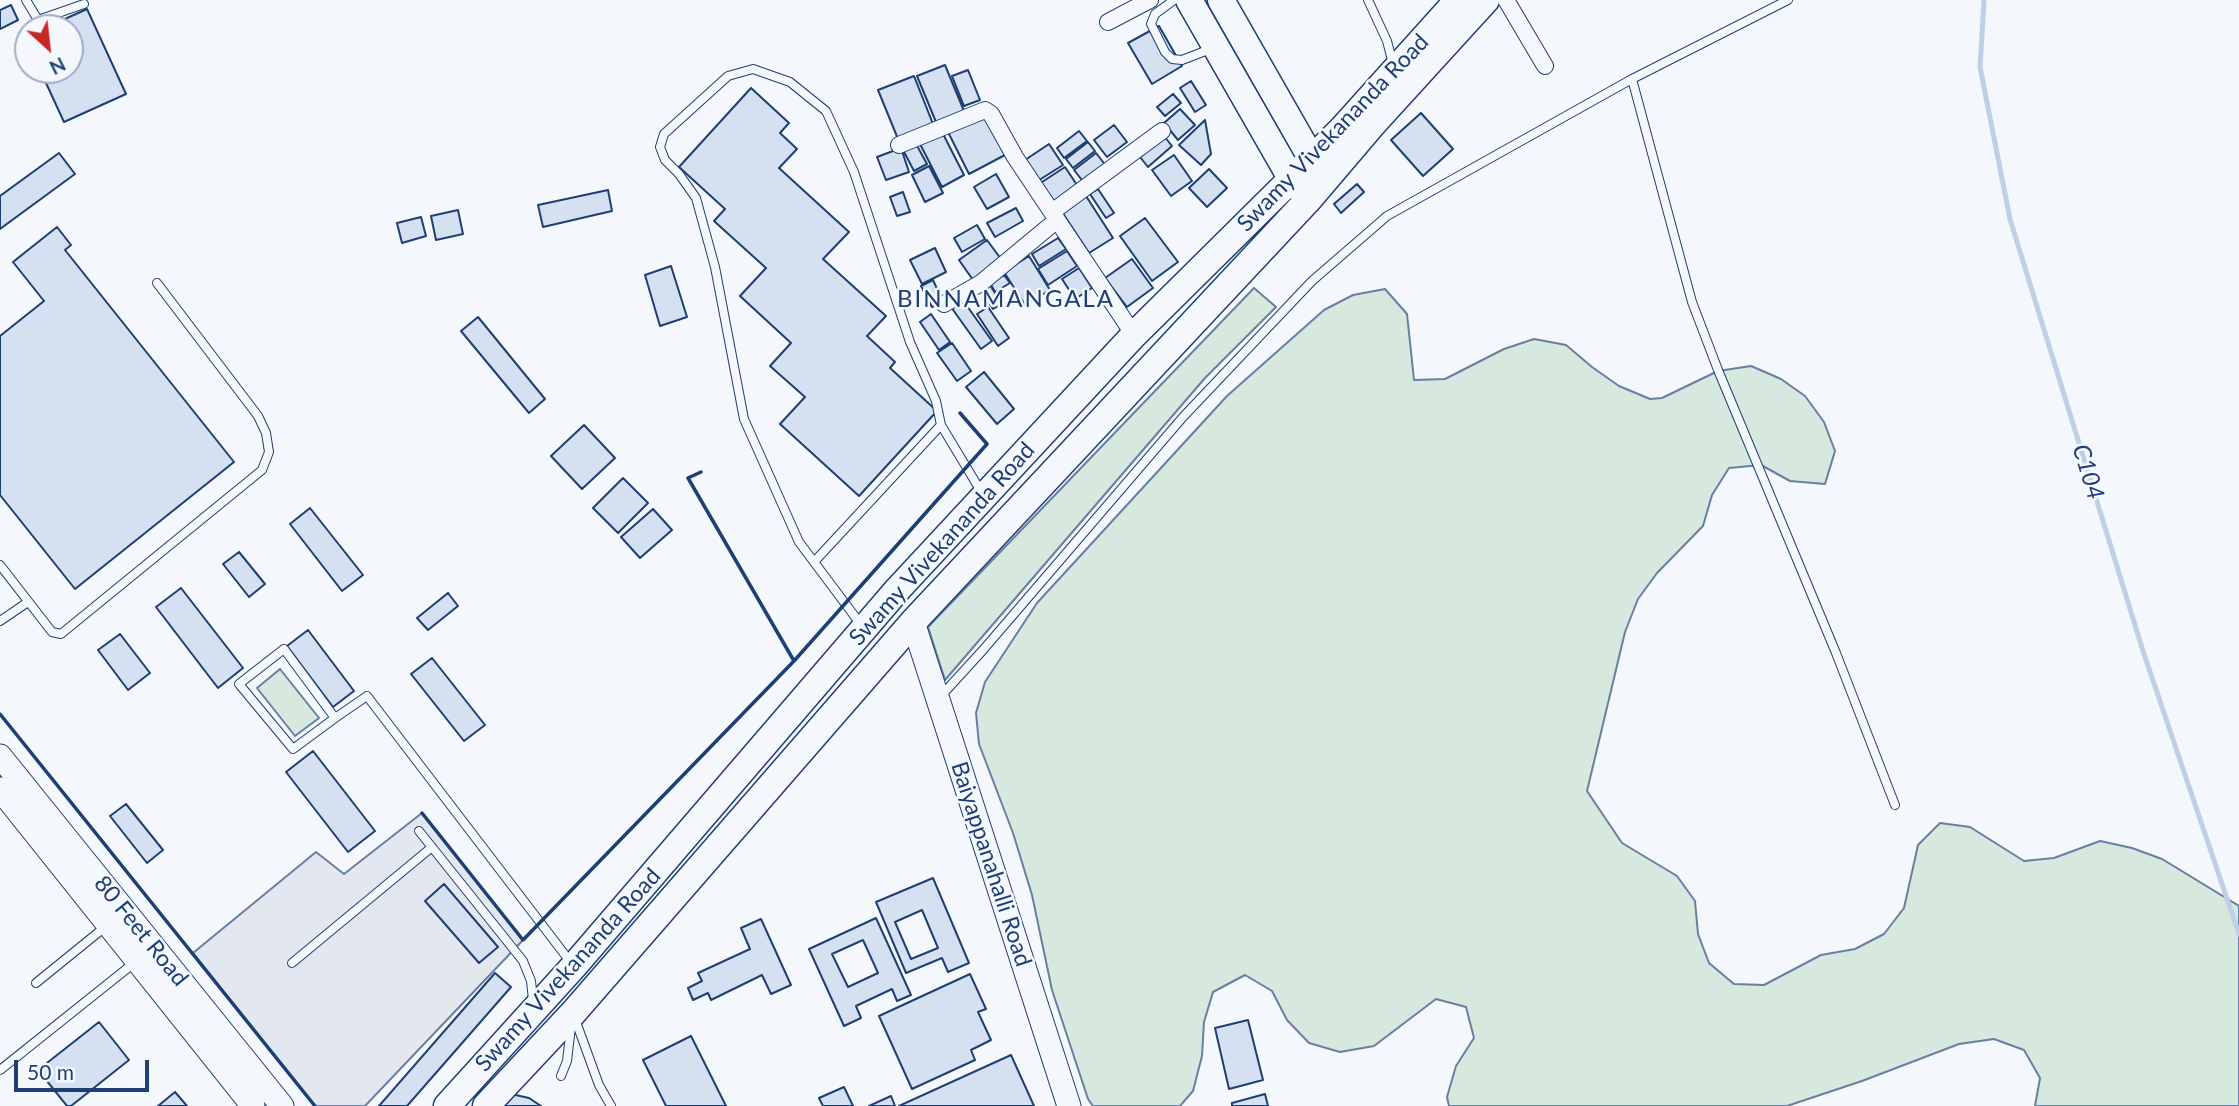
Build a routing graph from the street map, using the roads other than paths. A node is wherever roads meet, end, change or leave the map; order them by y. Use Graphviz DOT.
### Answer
graph roads {
  1 [pos="26,0"];
  2 [pos="1150,0"];
  3 [pos="1174,0"];
  4 [pos="1189,0"];
  5 [pos="1221,0"];
  6 [pos="1368,0"];
  7 [pos="1458,0"];
  8 [pos="1486,0"];
  9 [pos="1506,0"];
  10 [pos="1788,0"];
  11 [pos="84,4"];
  12 [pos="1108,22"];
  13 [pos="1216,47"];
  14 [pos="1545,66"];
  15 [pos="1395,70"];
  16 [pos="1632,79"];
  17 [pos="1162,131"];
  18 [pos="899,145"];
  19 [pos="1291,178"];
  20 [pos="1315,180"];
  21 [pos="1054,216"];
  22 [pos="158,283"];
  23 [pos="944,304"];
  24 [pos="1135,335"];
  25 [pos="942,425"];
  26 [pos="984,497"];
  27 [pos="814,562"];
  28 [pos="0,565"];
  29 [pos="28,602"];
  30 [pos="0,621"];
  31 [pos="913,622"];
  32 [pos="864,628"];
  33 [pos="938,699"];
  34 [pos="335,718"];
  35 [pos="0,756"];
  36 [pos="0,789"];
  37 [pos="1895,805"];
  38 [pos="419,831"];
  39 [pos="432,847"];
  40 [pos="107,925"];
  41 [pos="137,961"];
  42 [pos="292,963"];
  43 [pos="574,966"];
  44 [pos="36,983"];
  45 [pos="534,1010"];
  46 [pos="573,1013"];
  47 [pos="0,1070"];
  48 [pos="561,1076"];
  49 [pos="253,1106"];
  50 [pos="282,1106"];
  51 [pos="447,1106"];
  52 [pos="486,1106"];
  53 [pos="611,1106"];
  54 [pos="1069,1106"];
  1 -- 11 [label="lane"];
  2 -- 12 [label="street"];
  3 -- 13 [label="lane"];
  4 -- 13 [label="main road"];
  5 -- 20 [label="main road"];
  6 -- 15 [label="lane"];
  7 -- 15 [label="main road, Swamy Vivekananda Road"];
  8 -- 20 [label="main road, Swamy Vivekananda Road"];
  9 -- 14 [label="street"];
  10 -- 16 [label="lane"];
  13 -- 19 [label="main road"];
  15 -- 20 [label="main road, Swamy Vivekananda Road"];
  16 -- 33 [label="lane"];
  16 -- 37 [label="lane"];
  17 -- 21 [label="street"];
  18 -- 21 [label="street"];
  19 -- 20 [label="main road, Swamy Vivekananda Road"];
  19 -- 24 [label="main road, Swamy Vivekananda Road"];
  20 -- 31 [label="main road, Swamy Vivekananda Road"];
  21 -- 23 [label="street"];
  21 -- 24 [label="street"];
  22 -- 29 [label="lane"];
  24 -- 26 [label="main road, Swamy Vivekananda Road"];
  25 -- 26 [label="lane"];
  25 -- 27 [label="lane"];
  25 -- 27 [label="lane"];
  26 -- 32 [label="main road, Swamy Vivekananda Road"];
  27 -- 32 [label="lane"];
  28 -- 29 [label="lane"];
  29 -- 30 [label="lane"];
  31 -- 33 [label="main road, Baiyappanahalli Road"];
  31 -- 46 [label="main road, Swamy Vivekananda Road"];
  32 -- 43 [label="main road, Swamy Vivekananda Road"];
  33 -- 54 [label="main road, Baiyappanahalli Road"];
  34 -- 34 [label="lane"];
  34 -- 43 [label="lane"];
  35 -- 50 [label="main road, 80 Feet Road"];
  36 -- 40 [label="main road, 80 Feet Road"];
  38 -- 39 [label="lane"];
  39 -- 42 [label="lane"];
  39 -- 45 [label="lane"];
  40 -- 41 [label="main road, 80 Feet Road"];
  40 -- 44 [label="lane"];
  41 -- 47 [label="lane"];
  41 -- 49 [label="main road, 80 Feet Road"];
  43 -- 45 [label="main road, Swamy Vivekananda Road"];
  45 -- 51 [label="main road, Swamy Vivekananda Road"];
  46 -- 48 [label="lane"];
  46 -- 52 [label="main road, Swamy Vivekananda Road"];
  46 -- 53 [label="lane"];
}
